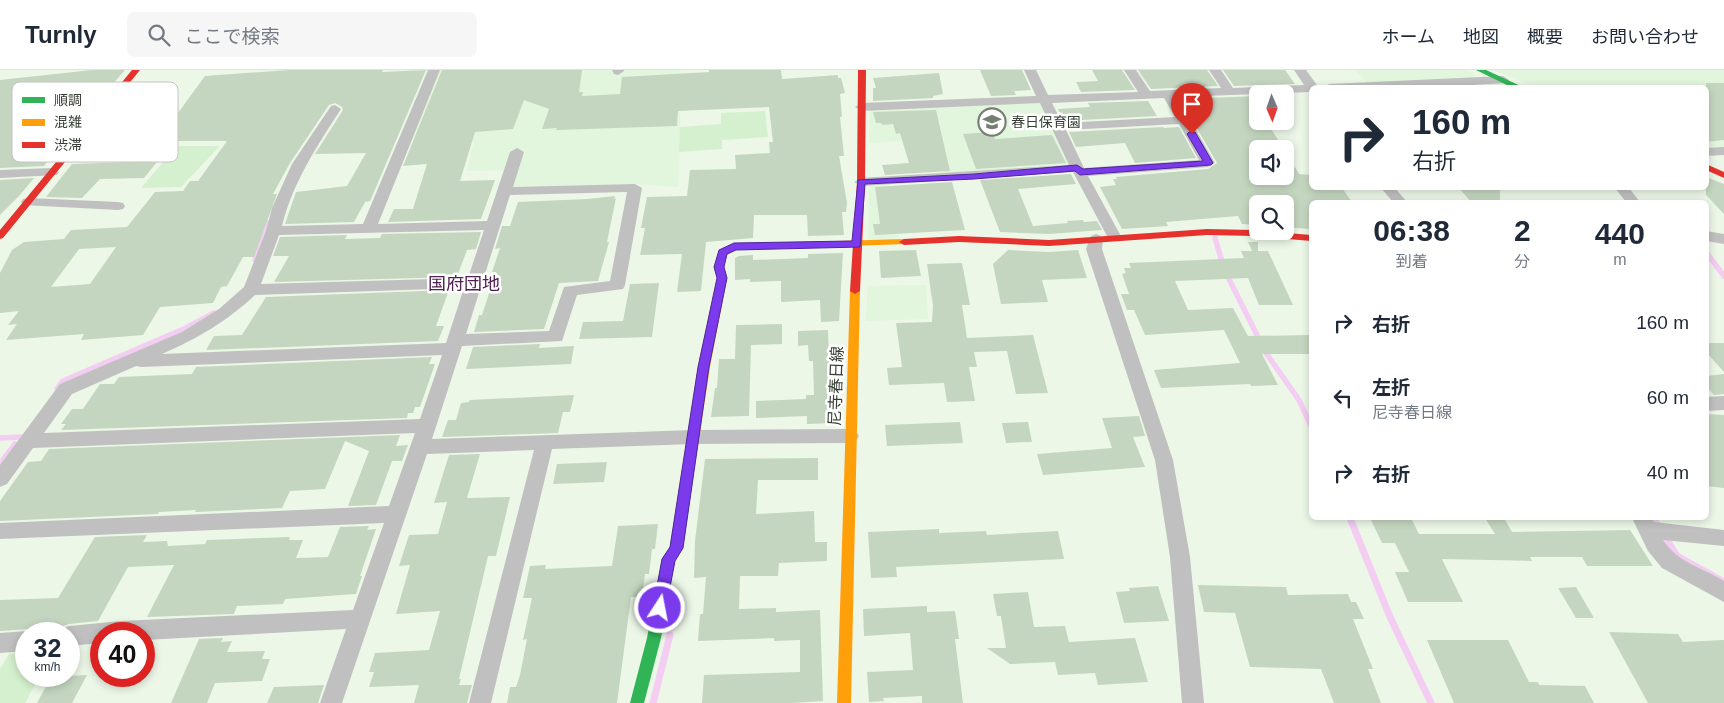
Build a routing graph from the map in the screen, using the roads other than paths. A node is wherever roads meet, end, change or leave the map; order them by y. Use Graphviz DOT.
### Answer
graph roads {
  1 [pos="136,70"];
  2 [pos="434,70"];
  3 [pos="862,70"];
  4 [pos="1030,70"];
  5 [pos="1130,70"];
  6 [pos="1215,70"];
  7 [pos="1300,70"];
  8 [pos="1480,70"];
  9 [pos="1503,80"];
  10 [pos="126,82"];
  11 [pos="1310,85"];
  12 [pos="1394,85"];
  13 [pos="1514,85"];
  14 [pos="1309,88"];
  15 [pos="1230,92"];
  16 [pos="1146,95"];
  17 [pos="1169,95"];
  18 [pos="1044,100"];
  19 [pos="861,107"];
  20 [pos="335,109"];
  21 [pos="1184,120"];
  22 [pos="1057,127"];
  23 [pos="1724,151"];
  24 [pos="517,152"];
  25 [pos="1709,152"];
  26 [pos="60,162"];
  27 [pos="1709,168"];
  28 [pos="1079,170"];
  29 [pos="52,172"];
  30 [pos="0,174"];
  31 [pos="1724,175"];
  32 [pos="861,182"];
  33 [pos="1390,190"];
  34 [pos="1624,190"];
  35 [pos="505,191"];
  36 [pos="1398,200"];
  37 [pos="1631,200"];
  38 [pos="28,202"];
  39 [pos="118,206"];
  40 [pos="5,223"];
  41 [pos="494,225"];
  42 [pos="368,228"];
  43 [pos="273,231"];
  44 [pos="0,236"];
  45 [pos="1709,236"];
  46 [pos="1115,238"];
  47 [pos="1309,238"];
  48 [pos="1724,239"];
  49 [pos="856,244"];
  50 [pos="1095,244"];
  51 [pos="474,283"];
  52 [pos="251,290"];
  53 [pos="454,344"];
  54 [pos="129,362"];
  55 [pos="1724,403"];
  56 [pos="1709,404"];
  57 [pos="427,426"];
  58 [pos="850,436"];
  59 [pos="701,437"];
  60 [pos="28,441"];
  61 [pos="544,442"];
  62 [pos="420,447"];
  63 [pos="0,479"];
  64 [pos="396,514"];
  65 [pos="1645,524"];
  66 [pos="0,531"];
  67 [pos="1724,538"];
  68 [pos="1724,592"];
  69 [pos="360,619"];
  70 [pos="80,635"];
  71 [pos="15,642"];
  72 [pos="0,644"];
  73 [pos="331,703"];
  74 [pos="480,703"];
  75 [pos="637,703"];
  76 [pos="844,703"];
  77 [pos="1193,703"];
  1 -- 10 [label="main road"];
  2 -- 42 [label="street"];
  3 -- 19 [label="main road, 尼寺春日線"];
  4 -- 18 [label="street"];
  5 -- 16 [label="street"];
  6 -- 15 [label="street"];
  7 -- 11 [label="street"];
  8 -- 9 [label="main road"];
  9 -- 12 [label="street"];
  9 -- 13 [label="main road"];
  14 -- 15 [label="street"];
  15 -- 17 [label="street"];
  16 -- 17 [label="street"];
  16 -- 18 [label="street"];
  17 -- 21 [label="street"];
  18 -- 19 [label="street"];
  18 -- 22 [label="street"];
  19 -- 32 [label="main road, 尼寺春日線"];
  20 -- 43 [label="street"];
  21 -- 22 [label="street"];
  21 -- 28 [label="street"];
  22 -- 28 [label="street"];
  23 -- 25 [label="street"];
  24 -- 35 [label="street"];
  26 -- 29 [label="main road"];
  27 -- 31 [label="main road"];
  28 -- 32 [label="street"];
  28 -- 46 [label="street"];
  29 -- 30 [label="street"];
  29 -- 38 [label="main road"];
  32 -- 49 [label="main road, 尼寺春日線"];
  33 -- 36 [label="street"];
  34 -- 37 [label="street"];
  35 -- 41 [label="street"];
  35 -- 53 [label="street"];
  38 -- 39 [label="street"];
  38 -- 40 [label="main road"];
  40 -- 44 [label="main road"];
  41 -- 42 [label="street"];
  41 -- 51 [label="street"];
  42 -- 43 [label="street"];
  43 -- 52 [label="street"];
  45 -- 48 [label="street"];
  46 -- 47 [label="main road"];
  46 -- 50 [label="main road"];
  49 -- 50 [label="main road"];
  49 -- 58 [label="main road, 尼寺春日線"];
  49 -- 59 [label="main road"];
  50 -- 77 [label="street"];
  51 -- 52 [label="street"];
  51 -- 53 [label="street"];
  52 -- 54 [label="street"];
  53 -- 54 [label="street"];
  53 -- 57 [label="street"];
  54 -- 60 [label="street"];
  55 -- 56 [label="street"];
  57 -- 60 [label="street"];
  57 -- 62 [label="street"];
  58 -- 59 [label="street"];
  58 -- 76 [label="main road, 尼寺春日線"];
  59 -- 61 [label="street"];
  59 -- 75 [label="main road"];
  60 -- 63 [label="street"];
  61 -- 62 [label="street"];
  61 -- 74 [label="street"];
  62 -- 64 [label="street"];
  64 -- 66 [label="street"];
  64 -- 69 [label="street"];
  65 -- 67 [label="street"];
  65 -- 68 [label="street"];
  69 -- 70 [label="street"];
  69 -- 73 [label="street"];
  71 -- 72 [label="street"];
}
